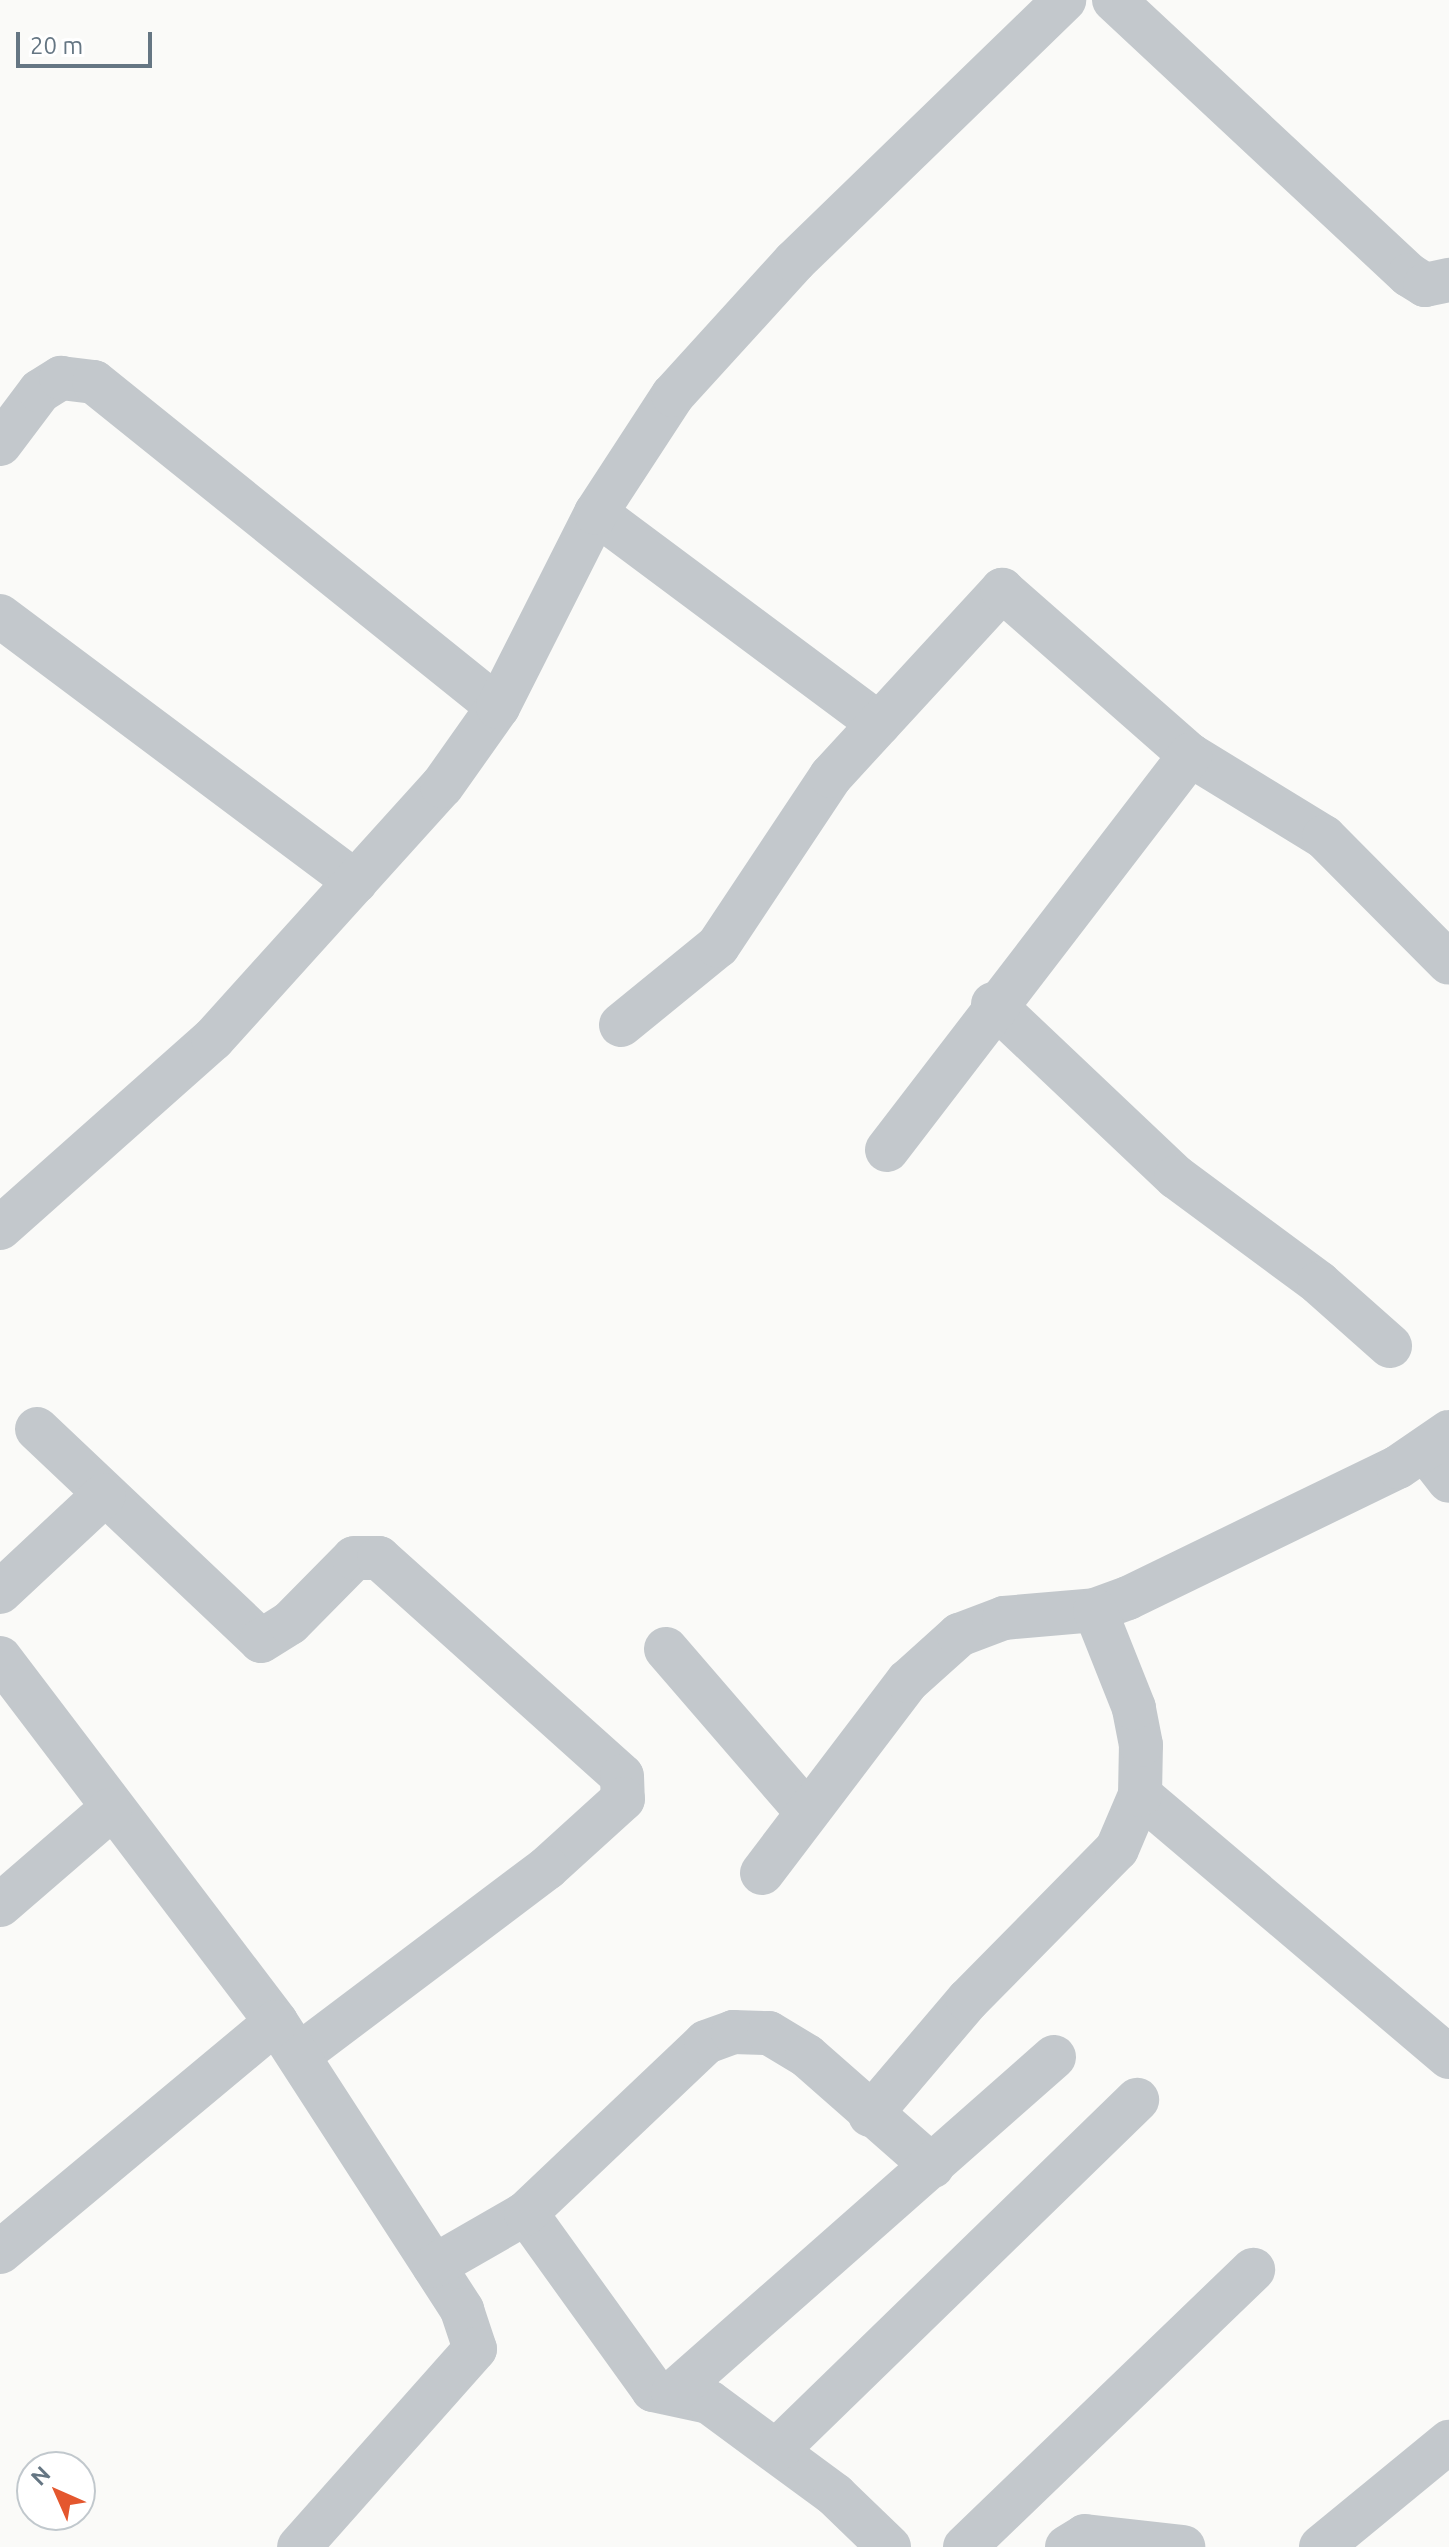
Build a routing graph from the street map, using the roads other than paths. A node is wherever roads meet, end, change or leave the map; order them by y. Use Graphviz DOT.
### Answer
graph roads {
  1 [pos="1064,0"];
  2 [pos="1114,0"];
  3 [pos="1441,291"];
  4 [pos="0,444"];
  5 [pos="596,513"];
  6 [pos="0,616"];
  7 [pos="498,707"];
  8 [pos="879,724"];
  9 [pos="1190,755"];
  10 [pos="355,882"];
  11 [pos="1449,963"];
  12 [pos="993,1004"];
  13 [pos="621,1025"];
  14 [pos="887,1150"];
  15 [pos="0,1228"];
  16 [pos="1390,1346"];
  17 [pos="37,1429"];
  18 [pos="1441,1454"];
  19 [pos="104,1495"];
  20 [pos="0,1592"];
  21 [pos="1095,1610"];
  22 [pos="666,1649"];
  23 [pos="0,1658"];
  24 [pos="1140,1795"];
  25 [pos="110,1810"];
  26 [pos="805,1810"];
  27 [pos="762,1873"];
  28 [pos="0,1905"];
  29 [pos="287,2038"];
  30 [pos="1054,2057"];
  31 [pos="1449,2057"];
  32 [pos="1137,2100"];
  33 [pos="870,2115"];
  34 [pos="932,2166"];
  35 [pos="526,2213"];
  36 [pos="0,2252"];
  37 [pos="434,2266"];
  38 [pos="1253,2270"];
  39 [pos="673,2393"];
  40 [pos="1449,2442"];
  41 [pos="778,2449"];
  42 [pos="875,2543"];
  43 [pos="299,2547"];
  44 [pos="965,2547"];
  45 [pos="1067,2547"];
  46 [pos="1183,2547"];
  47 [pos="1321,2547"];
  1 -- 5 [label="street"];
  2 -- 3 [label="street"];
  4 -- 7 [label="street"];
  5 -- 7 [label="street"];
  5 -- 8 [label="street"];
  6 -- 10 [label="street"];
  7 -- 10 [label="street"];
  8 -- 9 [label="street"];
  8 -- 13 [label="street"];
  9 -- 11 [label="street"];
  9 -- 12 [label="street"];
  10 -- 15 [label="street"];
  12 -- 14 [label="street"];
  12 -- 16 [label="street"];
  17 -- 19 [label="street"];
  18 -- 21 [label="street"];
  19 -- 20 [label="street"];
  19 -- 29 [label="street"];
  21 -- 24 [label="street"];
  21 -- 26 [label="street"];
  22 -- 26 [label="street"];
  23 -- 25 [label="street"];
  24 -- 31 [label="street"];
  24 -- 33 [label="street"];
  25 -- 28 [label="street"];
  25 -- 29 [label="street"];
  26 -- 27 [label="street"];
  29 -- 36 [label="street"];
  29 -- 37 [label="street"];
  30 -- 34 [label="street"];
  32 -- 41 [label="street"];
  33 -- 34 [label="street"];
  33 -- 35 [label="street"];
  34 -- 39 [label="street"];
  35 -- 37 [label="street"];
  35 -- 39 [label="street"];
  37 -- 43 [label="street"];
  38 -- 44 [label="street"];
  39 -- 41 [label="street"];
  40 -- 47 [label="street"];
  41 -- 42 [label="street"];
  45 -- 46 [label="street"];
}
